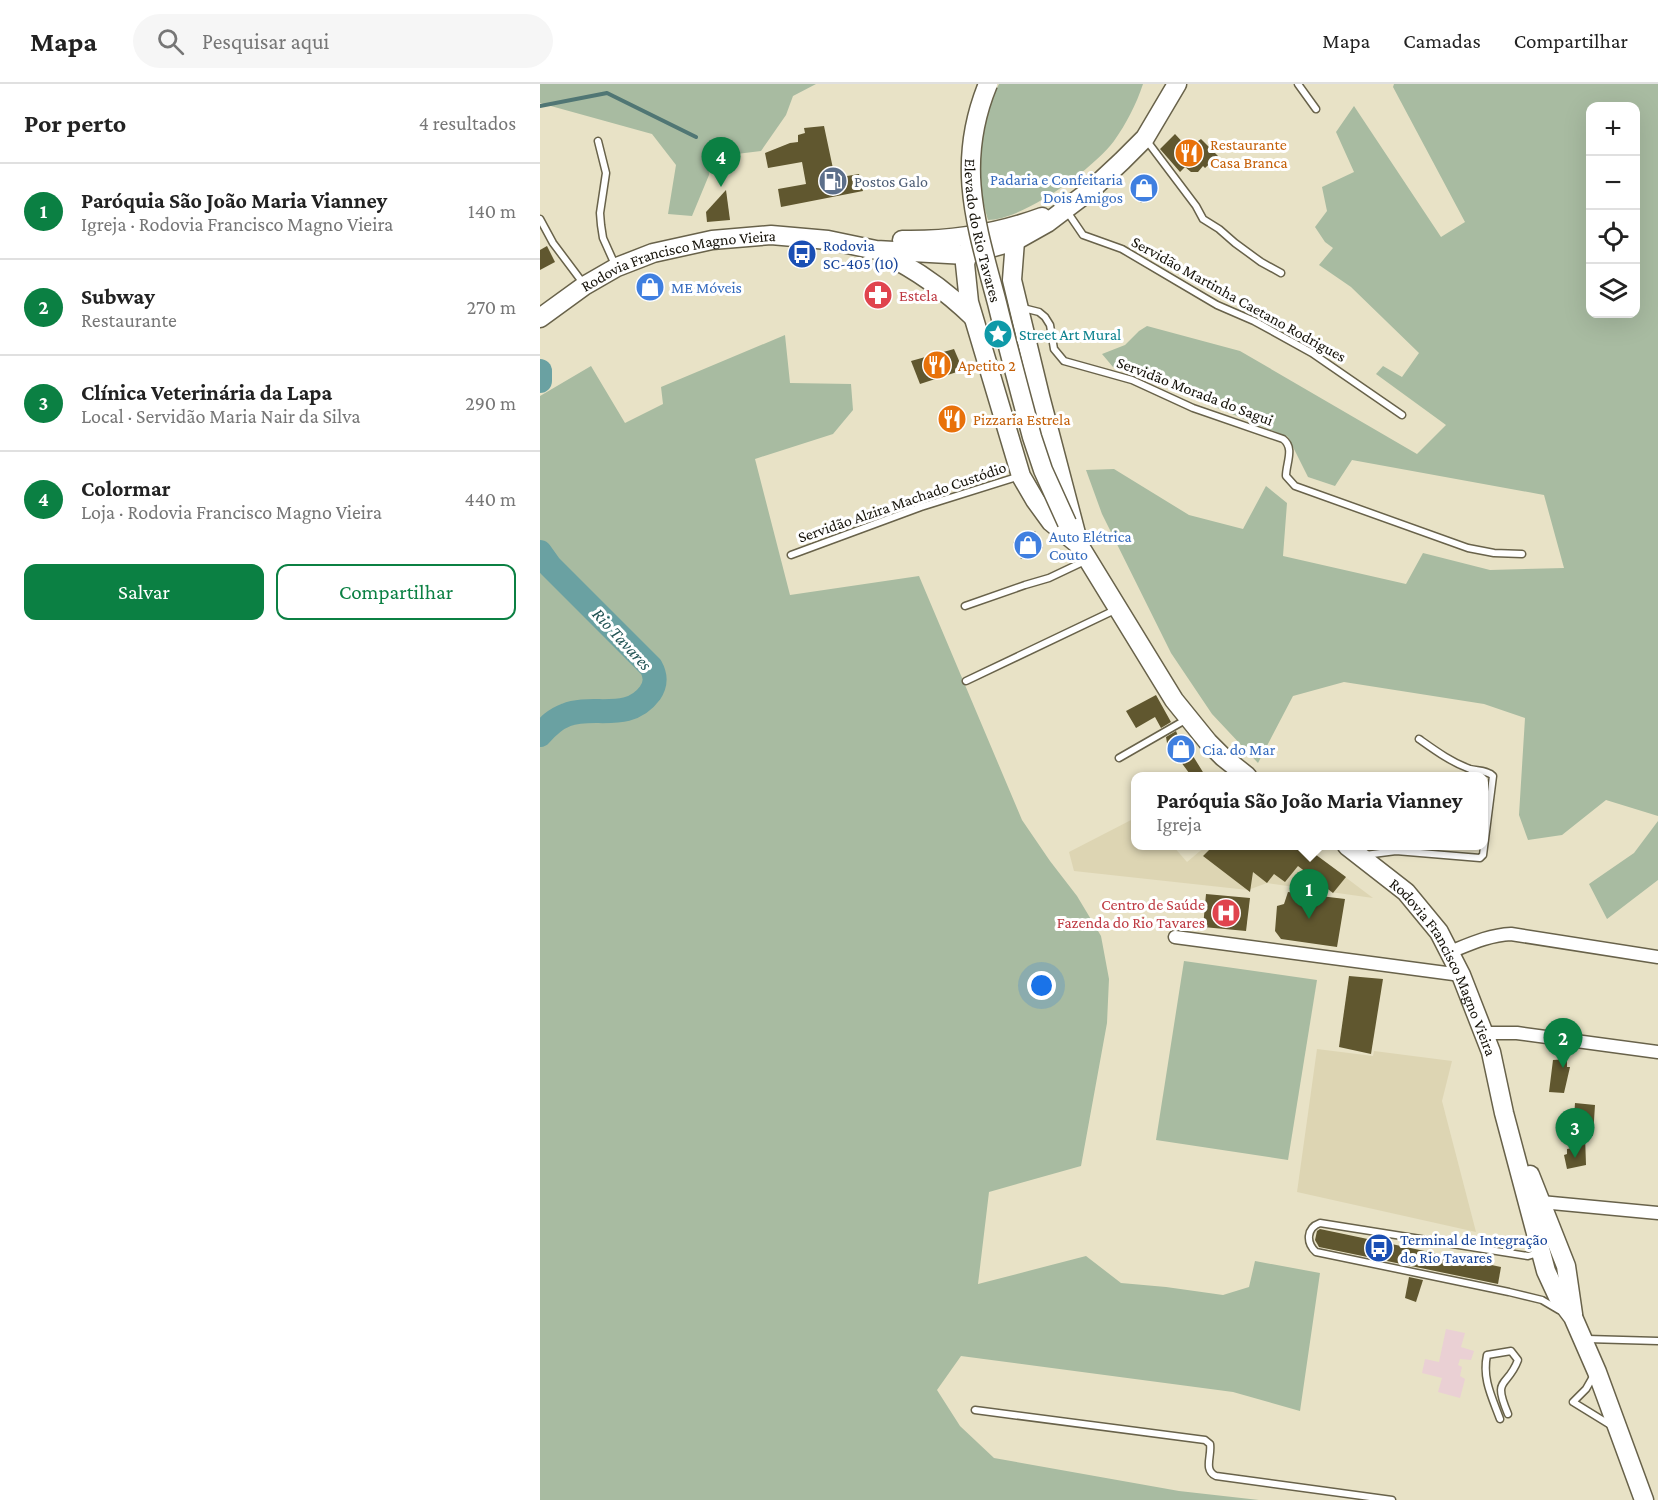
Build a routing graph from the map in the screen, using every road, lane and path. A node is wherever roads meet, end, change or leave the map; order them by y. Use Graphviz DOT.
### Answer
graph roads {
  1 [pos="988,84"];
  2 [pos="1162,84"];
  3 [pos="1177,84"];
  4 [pos="1298,84"];
  5 [pos="1316,109"];
  6 [pos="1148,134"];
  7 [pos="598,141"];
  8 [pos="1065,209"];
  9 [pos="540,219"];
  10 [pos="975,235"];
  11 [pos="828,240"];
  12 [pos="1015,241"];
  13 [pos="876,250"];
  14 [pos="966,255"];
  15 [pos="617,267"];
  16 [pos="1281,273"];
  17 [pos="584,286"];
  18 [pos="1019,308"];
  19 [pos="973,316"];
  20 [pos="541,318"];
  21 [pos="1402,415"];
  22 [pos="1021,476"];
  23 [pos="1083,552"];
  24 [pos="1522,554"];
  25 [pos="791,555"];
  26 [pos="965,606"];
  27 [pos="1117,609"];
  28 [pos="966,681"];
  29 [pos="1188,718"];
  30 [pos="1419,739"];
  31 [pos="1119,758"];
  32 [pos="1241,772"];
  33 [pos="1488,816"];
  34 [pos="1353,850"];
  35 [pos="1484,850"];
  36 [pos="1362,856"];
  37 [pos="1174,937"];
  38 [pos="1450,952"];
  39 [pos="1658,957"];
  40 [pos="1461,975"];
  41 [pos="1484,1033"];
  42 [pos="1658,1052"];
  43 [pos="1504,1113"];
  44 [pos="1541,1202"];
  45 [pos="1658,1214"];
  46 [pos="1547,1241"];
  47 [pos="1573,1317"];
  48 [pos="1582,1339"];
  49 [pos="1658,1341"];
  50 [pos="1597,1372"];
  51 [pos="975,1410"];
  52 [pos="1508,1414"];
  53 [pos="1500,1419"];
  54 [pos="1617,1430"];
  55 [pos="1392,1500"];
  56 [pos="1644,1500"];
  1 -- 23 [label="main road, Elevado do Rio Tavares, bridge"];
  2 -- 6 [label="main road"];
  3 -- 6 [label="main road"];
  4 -- 5 [label="lane"];
  6 -- 8 [label="main road, Rodovia Francisco Magno Vieira"];
  6 -- 16 [label="lane"];
  7 -- 15 [label="lane"];
  8 -- 10 [label="main road, Rodovia Francisco Magno Vieira"];
  8 -- 12 [label="main road, Rodovia Francisco Magno Vieira"];
  8 -- 21 [label="lane, Servidão Martinha Caetano Rodrigues"];
  9 -- 17 [label="lane"];
  10 -- 11 [label="main road, Rodovia Francisco Magno Vieira"];
  10 -- 14 [label="main road"];
  11 -- 13 [label="main road, Rodovia Francisco Magno Vieira"];
  11 -- 15 [label="main road, Rodovia Francisco Magno Vieira"];
  12 -- 14 [label="main road, Rodovia Francisco Magno Vieira"];
  12 -- 18 [label="main road"];
  13 -- 14 [label="main road, Rodovia Francisco Magno Vieira"];
  13 -- 19 [label="main road"];
  14 -- 19 [label="main road"];
  15 -- 17 [label="main road, Rodovia Francisco Magno Vieira"];
  17 -- 20 [label="main road, Rodovia Francisco Magno Vieira"];
  18 -- 23 [label="main road"];
  18 -- 24 [label="lane, Servidão Morada do Sagui"];
  19 -- 22 [label="main road"];
  22 -- 23 [label="main road"];
  22 -- 25 [label="lane, Servidão Alzira Machado Custódio"];
  23 -- 26 [label="lane"];
  23 -- 27 [label="main road"];
  27 -- 28 [label="lane"];
  27 -- 29 [label="main road"];
  29 -- 31 [label="lane"];
  29 -- 32 [label="main road"];
  30 -- 33 [label="lane"];
  34 -- 36 [label="main road, Rodovia Francisco Magno Vieira"];
  35 -- 36 [label="lane"];
  36 -- 38 [label="main road, Rodovia Francisco Magno Vieira"];
  37 -- 40 [label="street"];
  38 -- 39 [label="street"];
  38 -- 40 [label="main road, Rodovia Francisco Magno Vieira"];
  40 -- 41 [label="main road, Rodovia Francisco Magno Vieira"];
  41 -- 42 [label="street"];
  41 -- 43 [label="main road, Rodovia Francisco Magno Vieira"];
  43 -- 44 [label="main road, Rodovia Francisco Magno Vieira"];
  43 -- 46 [label="main road, Rodovia Francisco Magno Vieira"];
  44 -- 45 [label="street"];
  44 -- 46 [label="main road, Rodovia Francisco Magno Vieira"];
  46 -- 47 [label="main road, Rodovia Francisco Magno Vieira"];
  46 -- 47 [label="lane"];
  47 -- 48 [label="main road, Rodovia Francisco Magno Vieira"];
  48 -- 49 [label="lane"];
  48 -- 50 [label="main road, Rodovia Francisco Magno Vieira"];
  50 -- 54 [label="main road, Rodovia Francisco Magno Vieira"];
  50 -- 54 [label="lane"];
  51 -- 55 [label="lane"];
  52 -- 53 [label="lane"];
  54 -- 56 [label="main road, Rodovia Francisco Magno Vieira"];
}
